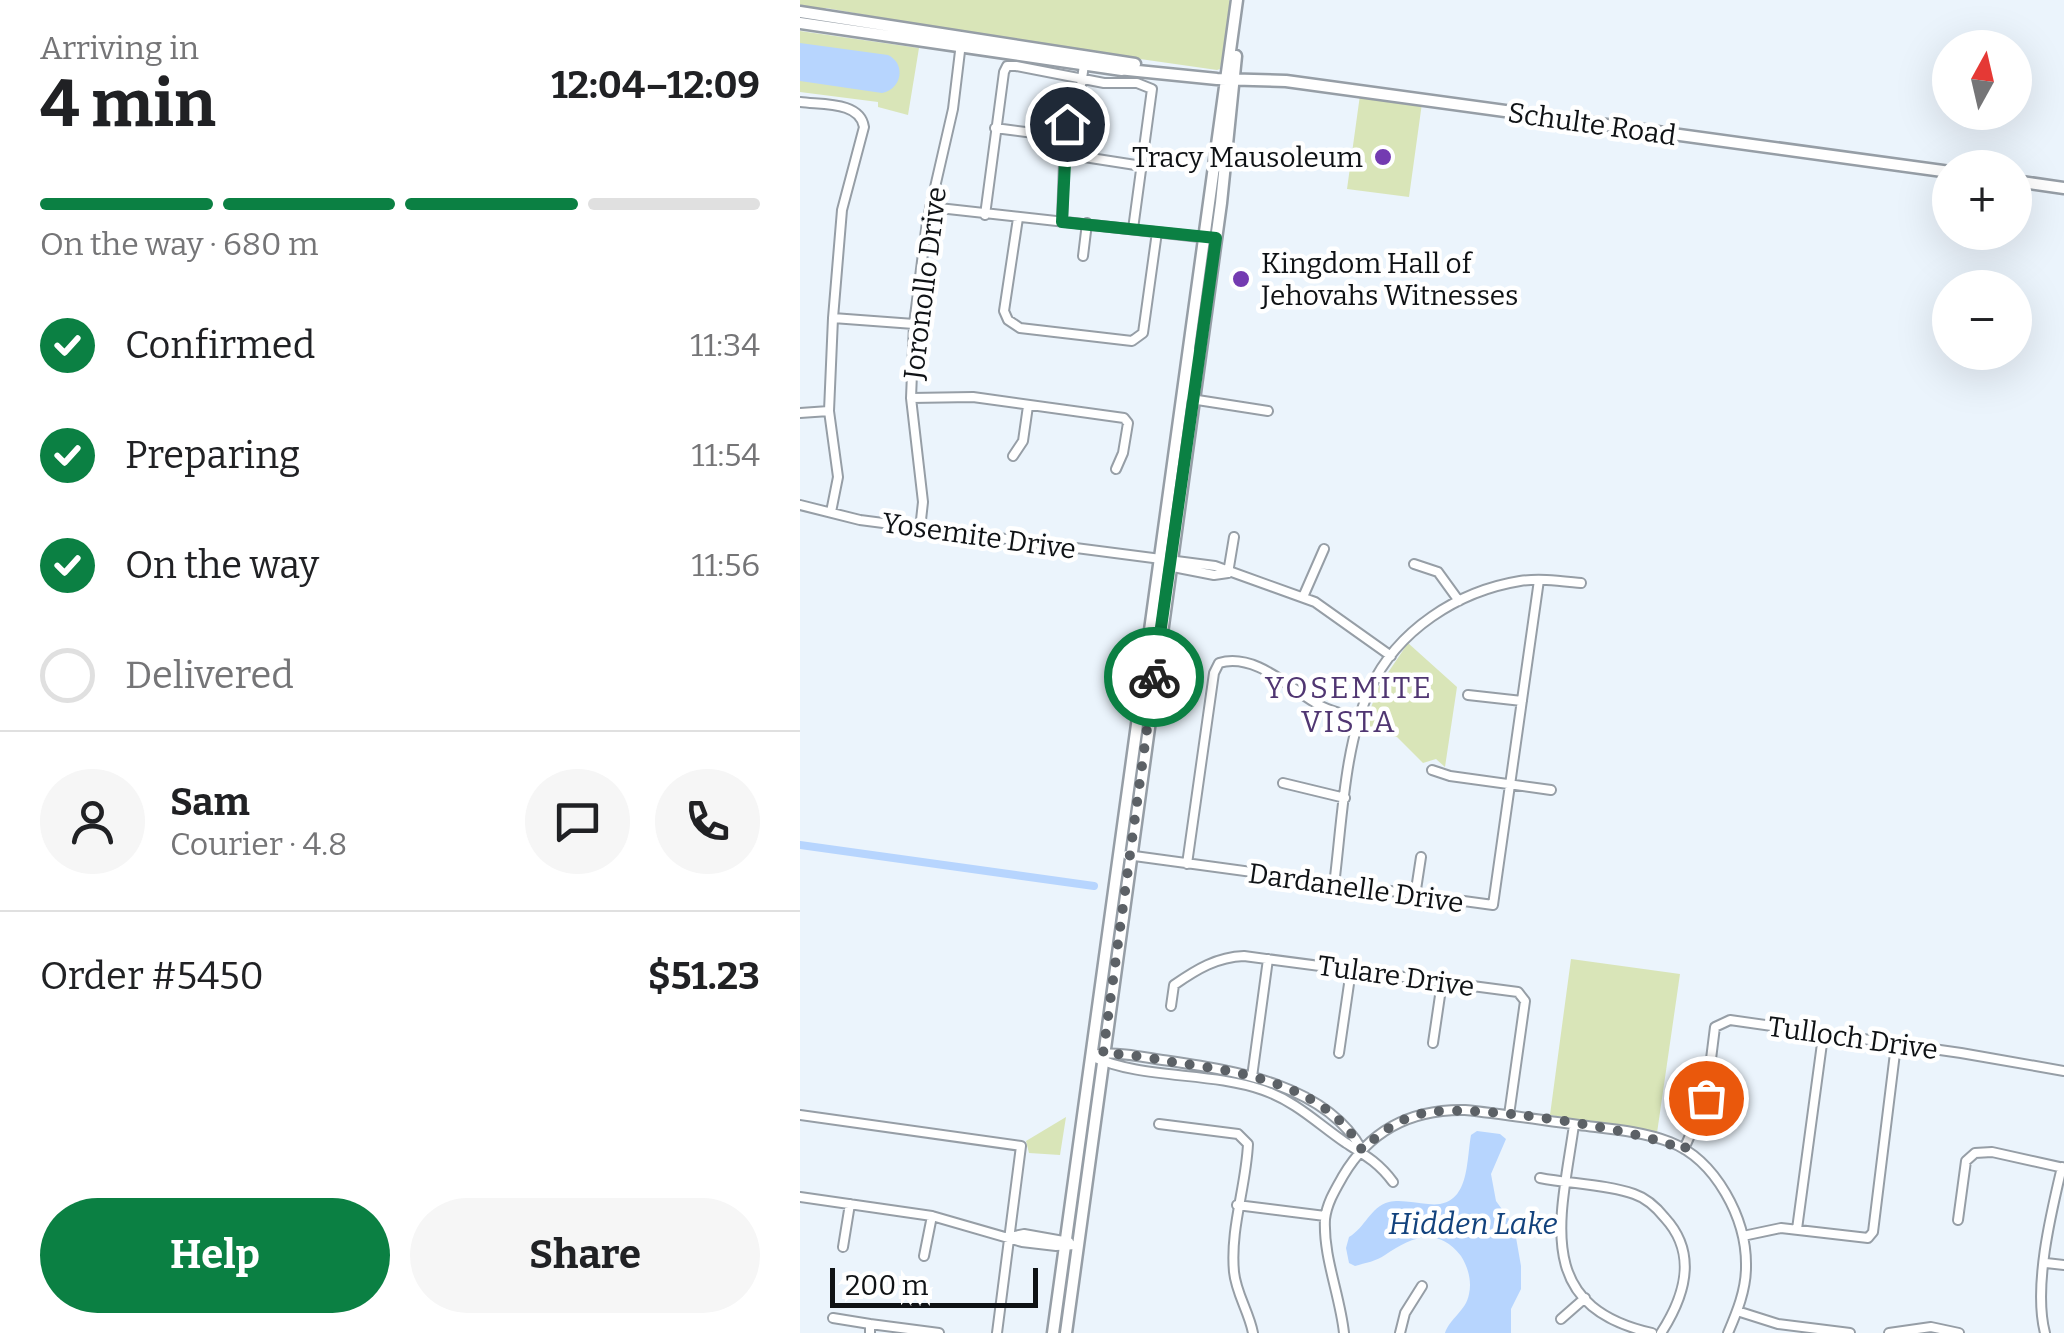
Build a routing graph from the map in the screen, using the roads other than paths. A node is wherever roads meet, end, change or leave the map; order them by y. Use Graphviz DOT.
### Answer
graph roads {
  1 [pos="1240,0"];
  2 [pos="800,12"];
  3 [pos="800,23"];
  4 [pos="961,43"];
  5 [pos="1084,64"];
  6 [pos="1118,69"];
  7 [pos="1229,78"];
  8 [pos="1082,79"];
  9 [pos="1258,79"];
  10 [pos="800,102"];
  11 [pos="1221,107"];
  12 [pos="995,128"];
  13 [pos="1064,137"];
  14 [pos="1227,139"];
  15 [pos="1065,154"];
  16 [pos="1142,166"];
  17 [pos="1932,170"];
  18 [pos="2032,184"];
  19 [pos="2064,188"];
  20 [pos="930,207"];
  21 [pos="985,215"];
  22 [pos="1018,218"];
  23 [pos="1062,222"];
  24 [pos="1087,224"];
  25 [pos="1133,228"];
  26 [pos="1157,232"];
  27 [pos="1210,238"];
  28 [pos="1084,256"];
  29 [pos="833,318"];
  30 [pos="914,324"];
  31 [pos="1189,344"];
  32 [pos="911,398"];
  33 [pos="1194,400"];
  34 [pos="1028,406"];
  35 [pos="829,410"];
  36 [pos="1268,411"];
  37 [pos="800,413"];
  38 [pos="1013,456"];
  39 [pos="1116,469"];
  40 [pos="800,505"];
  41 [pos="831,512"];
  42 [pos="920,528"];
  43 [pos="1234,537"];
  44 [pos="1324,549"];
  45 [pos="1168,563"];
  46 [pos="1414,564"];
  47 [pos="1228,573"];
  48 [pos="1539,580"];
  49 [pos="1581,583"];
  50 [pos="1303,596"];
  51 [pos="1459,602"];
  52 [pos="1392,656"];
  53 [pos="1468,694"];
  54 [pos="1522,701"];
  55 [pos="1360,719"];
  56 [pos="1432,770"];
  57 [pos="1284,783"];
  58 [pos="1512,784"];
  59 [pos="1551,790"];
  60 [pos="1345,798"];
  61 [pos="1124,854"];
  62 [pos="1421,857"];
  63 [pos="1187,864"];
  64 [pos="1334,885"];
  65 [pos="1415,896"];
  66 [pos="1268,959"];
  67 [pos="1351,970"];
  68 [pos="1442,982"];
  69 [pos="1171,1006"];
  70 [pos="1823,1036"];
  71 [pos="1433,1043"];
  72 [pos="1896,1045"];
  73 [pos="1339,1053"];
  74 [pos="1090,1056"];
  75 [pos="1103,1057"];
  76 [pos="2064,1071"];
  77 [pos="1252,1075"];
  78 [pos="1252,1087"];
  79 [pos="1706,1098"];
  80 [pos="1730,1102"];
  81 [pos="800,1115"];
  82 [pos="1509,1115"];
  83 [pos="1159,1124"];
  84 [pos="1574,1124"];
  85 [pos="1362,1150"];
  86 [pos="1684,1150"];
  87 [pos="2063,1167"];
  88 [pos="1540,1178"];
  89 [pos="1393,1182"];
  90 [pos="1566,1183"];
  91 [pos="800,1197"];
  92 [pos="850,1204"];
  93 [pos="1238,1205"];
  94 [pos="932,1216"];
  95 [pos="1325,1216"];
  96 [pos="1958,1220"];
  97 [pos="1797,1229"];
  98 [pos="1010,1236"];
  99 [pos="1742,1236"];
  100 [pos="1065,1243"];
  101 [pos="1078,1245"];
  102 [pos="843,1248"];
  103 [pos="924,1256"];
  104 [pos="2046,1262"];
  105 [pos="2064,1265"];
  106 [pos="1422,1286"];
  107 [pos="1584,1298"];
  108 [pos="1737,1311"];
  109 [pos="833,1318"];
  110 [pos="1560,1320"];
  111 [pos="870,1329"];
  112 [pos="939,1333"];
  113 [pos="997,1333"];
  114 [pos="1053,1333"];
  115 [pos="1066,1333"];
  116 [pos="1253,1333"];
  117 [pos="1344,1333"];
  118 [pos="1400,1333"];
  119 [pos="1652,1333"];
  120 [pos="1661,1333"];
  121 [pos="1728,1333"];
  122 [pos="1850,1333"];
  123 [pos="1888,1333"];
  124 [pos="1959,1333"];
  125 [pos="2045,1333"];
  1 -- 7 [label="main road"];
  2 -- 4 [label="main road"];
  3 -- 4 [label="main road"];
  4 -- 5 [label="main road"];
  4 -- 7 [label="main road, Schulte Road"];
  4 -- 20 [label="street, Joronollo Drive"];
  5 -- 6 [label="main road"];
  5 -- 8 [label="street"];
  6 -- 7 [label="main road, Schulte Road"];
  6 -- 11 [label="main road"];
  7 -- 9 [label="main road, Schulte Road"];
  7 -- 11 [label="main road"];
  7 -- 14 [label="main road"];
  8 -- 12 [label="street"];
  8 -- 13 [label="street"];
  8 -- 16 [label="street"];
  9 -- 14 [label="main road"];
  9 -- 17 [label="main road, Schulte Road"];
  10 -- 29 [label="street"];
  11 -- 27 [label="main road"];
  12 -- 13 [label="street"];
  12 -- 21 [label="street"];
  13 -- 15 [label="street"];
  14 -- 27 [label="main road"];
  15 -- 16 [label="street"];
  15 -- 23 [label="street"];
  16 -- 25 [label="street"];
  18 -- 19 [label="main road"];
  20 -- 21 [label="street"];
  20 -- 30 [label="street, Joronollo Drive"];
  21 -- 22 [label="street"];
  22 -- 23 [label="street"];
  22 -- 26 [label="street"];
  23 -- 24 [label="street"];
  24 -- 25 [label="street"];
  24 -- 28 [label="street"];
  25 -- 26 [label="street"];
  26 -- 27 [label="street"];
  27 -- 31 [label="main road"];
  27 -- 33 [label="main road"];
  29 -- 30 [label="street"];
  29 -- 35 [label="street"];
  30 -- 32 [label="street, Joronollo Drive"];
  31 -- 33 [label="street"];
  31 -- 45 [label="main road"];
  32 -- 34 [label="street"];
  32 -- 42 [label="street, Joronollo Drive"];
  33 -- 36 [label="street"];
  33 -- 45 [label="main road"];
  34 -- 38 [label="street"];
  34 -- 39 [label="street"];
  35 -- 37 [label="street"];
  35 -- 41 [label="street"];
  40 -- 41 [label="street, Yosemite Drive"];
  41 -- 42 [label="street, Yosemite Drive"];
  42 -- 45 [label="street, Yosemite Drive"];
  43 -- 47 [label="street"];
  44 -- 50 [label="street"];
  45 -- 47 [label="street, Yosemite Drive"];
  45 -- 61 [label="main road"];
  46 -- 51 [label="street"];
  47 -- 50 [label="street, Yosemite Drive"];
  48 -- 49 [label="street"];
  48 -- 51 [label="street"];
  48 -- 54 [label="street"];
  50 -- 52 [label="street, Yosemite Drive"];
  51 -- 52 [label="street"];
  52 -- 55 [label="street"];
  53 -- 54 [label="street"];
  54 -- 58 [label="street"];
  55 -- 60 [label="street"];
  55 -- 63 [label="street"];
  56 -- 58 [label="street"];
  57 -- 60 [label="street"];
  58 -- 59 [label="street"];
  58 -- 65 [label="street, Dardanelle Drive"];
  60 -- 64 [label="street"];
  61 -- 63 [label="street, Dardanelle Drive"];
  61 -- 74 [label="main road"];
  61 -- 75 [label="main road"];
  62 -- 65 [label="street"];
  63 -- 64 [label="street, Dardanelle Drive"];
  64 -- 65 [label="street, Dardanelle Drive"];
  66 -- 67 [label="street, Tulare Drive"];
  66 -- 69 [label="street, Tulare Drive"];
  66 -- 77 [label="street"];
  67 -- 68 [label="street, Tulare Drive"];
  67 -- 73 [label="street"];
  68 -- 71 [label="street"];
  68 -- 82 [label="street, Tulare Drive"];
  70 -- 72 [label="street, Tulloch Drive"];
  70 -- 79 [label="street, Tulloch Drive"];
  70 -- 97 [label="street"];
  72 -- 76 [label="street, Tulloch Drive"];
  72 -- 97 [label="street"];
  74 -- 75 [label="street"];
  74 -- 100 [label="main road"];
  75 -- 77 [label="street"];
  75 -- 78 [label="street"];
  75 -- 101 [label="main road"];
  77 -- 78 [label="street"];
  77 -- 85 [label="street"];
  78 -- 85 [label="street"];
  79 -- 80 [label="street"];
  79 -- 86 [label="street"];
  81 -- 98 [label="street"];
  82 -- 84 [label="street"];
  82 -- 85 [label="street"];
  83 -- 93 [label="street"];
  84 -- 86 [label="street"];
  84 -- 90 [label="street"];
  85 -- 89 [label="street"];
  85 -- 95 [label="street"];
  86 -- 99 [label="street"];
  87 -- 96 [label="street"];
  87 -- 104 [label="street"];
  88 -- 90 [label="street"];
  90 -- 107 [label="street"];
  90 -- 120 [label="street"];
  91 -- 92 [label="street"];
  92 -- 94 [label="street"];
  92 -- 102 [label="street"];
  93 -- 95 [label="street"];
  93 -- 116 [label="street"];
  94 -- 98 [label="street"];
  94 -- 103 [label="street"];
  95 -- 117 [label="street"];
  97 -- 99 [label="street"];
  98 -- 100 [label="street"];
  98 -- 113 [label="street"];
  99 -- 108 [label="street"];
  100 -- 101 [label="street"];
  100 -- 114 [label="main road"];
  101 -- 115 [label="main road"];
  104 -- 105 [label="street"];
  104 -- 125 [label="street"];
  106 -- 118 [label="street"];
  107 -- 110 [label="street"];
  107 -- 119 [label="street"];
  108 -- 121 [label="street"];
  108 -- 122 [label="street"];
  109 -- 111 [label="street"];
  111 -- 112 [label="street"];
  123 -- 124 [label="street"];
}
